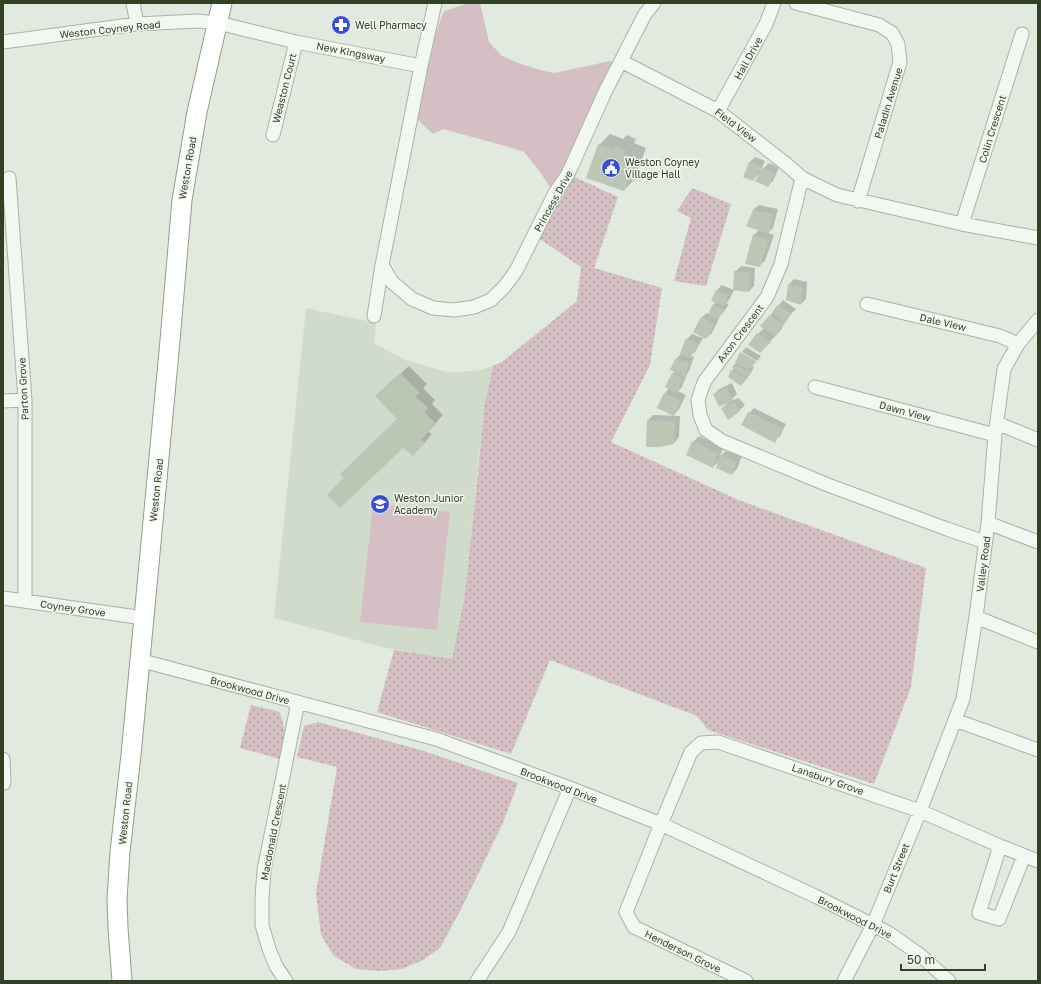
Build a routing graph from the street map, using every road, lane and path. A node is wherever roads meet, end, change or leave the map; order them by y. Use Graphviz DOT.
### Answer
graph roads {
  1 [pos="133,3"];
  2 [pos="222,3"];
  3 [pos="435,3"];
  4 [pos="654,3"];
  5 [pos="774,3"];
  6 [pos="796,3"];
  7 [pos="218,23"];
  8 [pos="137,24"];
  9 [pos="1022,34"];
  10 [pos="3,42"];
  11 [pos="296,42"];
  12 [pos="621,61"];
  13 [pos="421,66"];
  14 [pos="718,111"];
  15 [pos="273,135"];
  16 [pos="9,178"];
  17 [pos="802,178"];
  18 [pos="858,201"];
  19 [pos="962,224"];
  20 [pos="1038,238"];
  21 [pos="382,265"];
  22 [pos="867,304"];
  23 [pos="374,316"];
  24 [pos="1038,320"];
  25 [pos="1018,344"];
  26 [pos="815,387"];
  27 [pos="25,400"];
  28 [pos="3,402"];
  29 [pos="996,429"];
  30 [pos="1038,440"];
  31 [pos="988,523"];
  32 [pos="985,542"];
  33 [pos="1038,542"];
  34 [pos="3,598"];
  35 [pos="25,601"];
  36 [pos="976,617"];
  37 [pos="144,618"];
  38 [pos="1038,642"];
  39 [pos="139,660"];
  40 [pos="298,702"];
  41 [pos="955,720"];
  42 [pos="1038,750"];
  43 [pos="3,759"];
  44 [pos="4,783"];
  45 [pos="570,788"];
  46 [pos="920,811"];
  47 [pos="661,824"];
  48 [pos="1000,846"];
  49 [pos="1024,856"];
  50 [pos="1038,861"];
  51 [pos="873,925"];
  52 [pos="122,981"];
  53 [pos="286,981"];
  54 [pos="477,981"];
  55 [pos="746,981"];
  56 [pos="844,981"];
  57 [pos="949,981"];
  1 -- 8 [label="street"];
  2 -- 7 [label="highway, Weston Road"];
  3 -- 13 [label="street"];
  4 -- 12 [label="street, Princess Drive"];
  5 -- 14 [label="street, Hall Drive"];
  6 -- 18 [label="street, Paladin Avenue"];
  7 -- 8 [label="street, Weston Coyney Road"];
  7 -- 11 [label="street, New Kingsway"];
  7 -- 37 [label="highway, Weston Road"];
  8 -- 10 [label="street, Weston Coyney Road"];
  9 -- 19 [label="street, Colin Crescent"];
  11 -- 13 [label="street, New Kingsway"];
  11 -- 15 [label="street, Weaston Court"];
  12 -- 14 [label="street, Field View"];
  12 -- 21 [label="street, Princess Drive"];
  13 -- 21 [label="street"];
  14 -- 17 [label="street, Field View"];
  16 -- 27 [label="street, Parton Grove"];
  17 -- 18 [label="street"];
  17 -- 32 [label="street, Axon Crescent"];
  18 -- 19 [label="street"];
  19 -- 20 [label="street"];
  21 -- 23 [label="street"];
  22 -- 25 [label="street, Dale View"];
  24 -- 25 [label="street, Valley Road"];
  25 -- 29 [label="street, Valley Road"];
  26 -- 29 [label="street, Dawn View"];
  27 -- 28 [label="street"];
  27 -- 35 [label="street, Parton Grove"];
  29 -- 30 [label="street, Dawn View"];
  29 -- 31 [label="street, Valley Road"];
  31 -- 32 [label="street, Valley Road"];
  31 -- 33 [label="street"];
  32 -- 36 [label="street, Valley Road"];
  34 -- 35 [label="street, Coyney Grove"];
  35 -- 37 [label="street, Coyney Grove"];
  36 -- 38 [label="street"];
  36 -- 41 [label="street, Valley Road"];
  37 -- 39 [label="highway, Weston Road"];
  39 -- 40 [label="street, Brookwood Drive"];
  39 -- 52 [label="highway, Weston Road"];
  40 -- 45 [label="street, Brookwood Drive"];
  40 -- 53 [label="street, Macdonald Crescent"];
  41 -- 42 [label="street"];
  41 -- 46 [label="street, Valley Road"];
  43 -- 44 [label="street"];
  45 -- 47 [label="street, Brookwood Drive"];
  45 -- 54 [label="street"];
  46 -- 47 [label="street, Lansbury Grove"];
  46 -- 48 [label="street, Lansbury Grove"];
  46 -- 51 [label="street, Burt Street"];
  47 -- 51 [label="street, Brookwood Drive"];
  47 -- 55 [label="street, Henderson Grove"];
  48 -- 49 [label="street, Lansbury Grove"];
  48 -- 49 [label="street"];
  49 -- 50 [label="street, Lansbury Grove"];
  51 -- 56 [label="street, Burt Street"];
  51 -- 57 [label="street, Brookwood Drive"];
}
